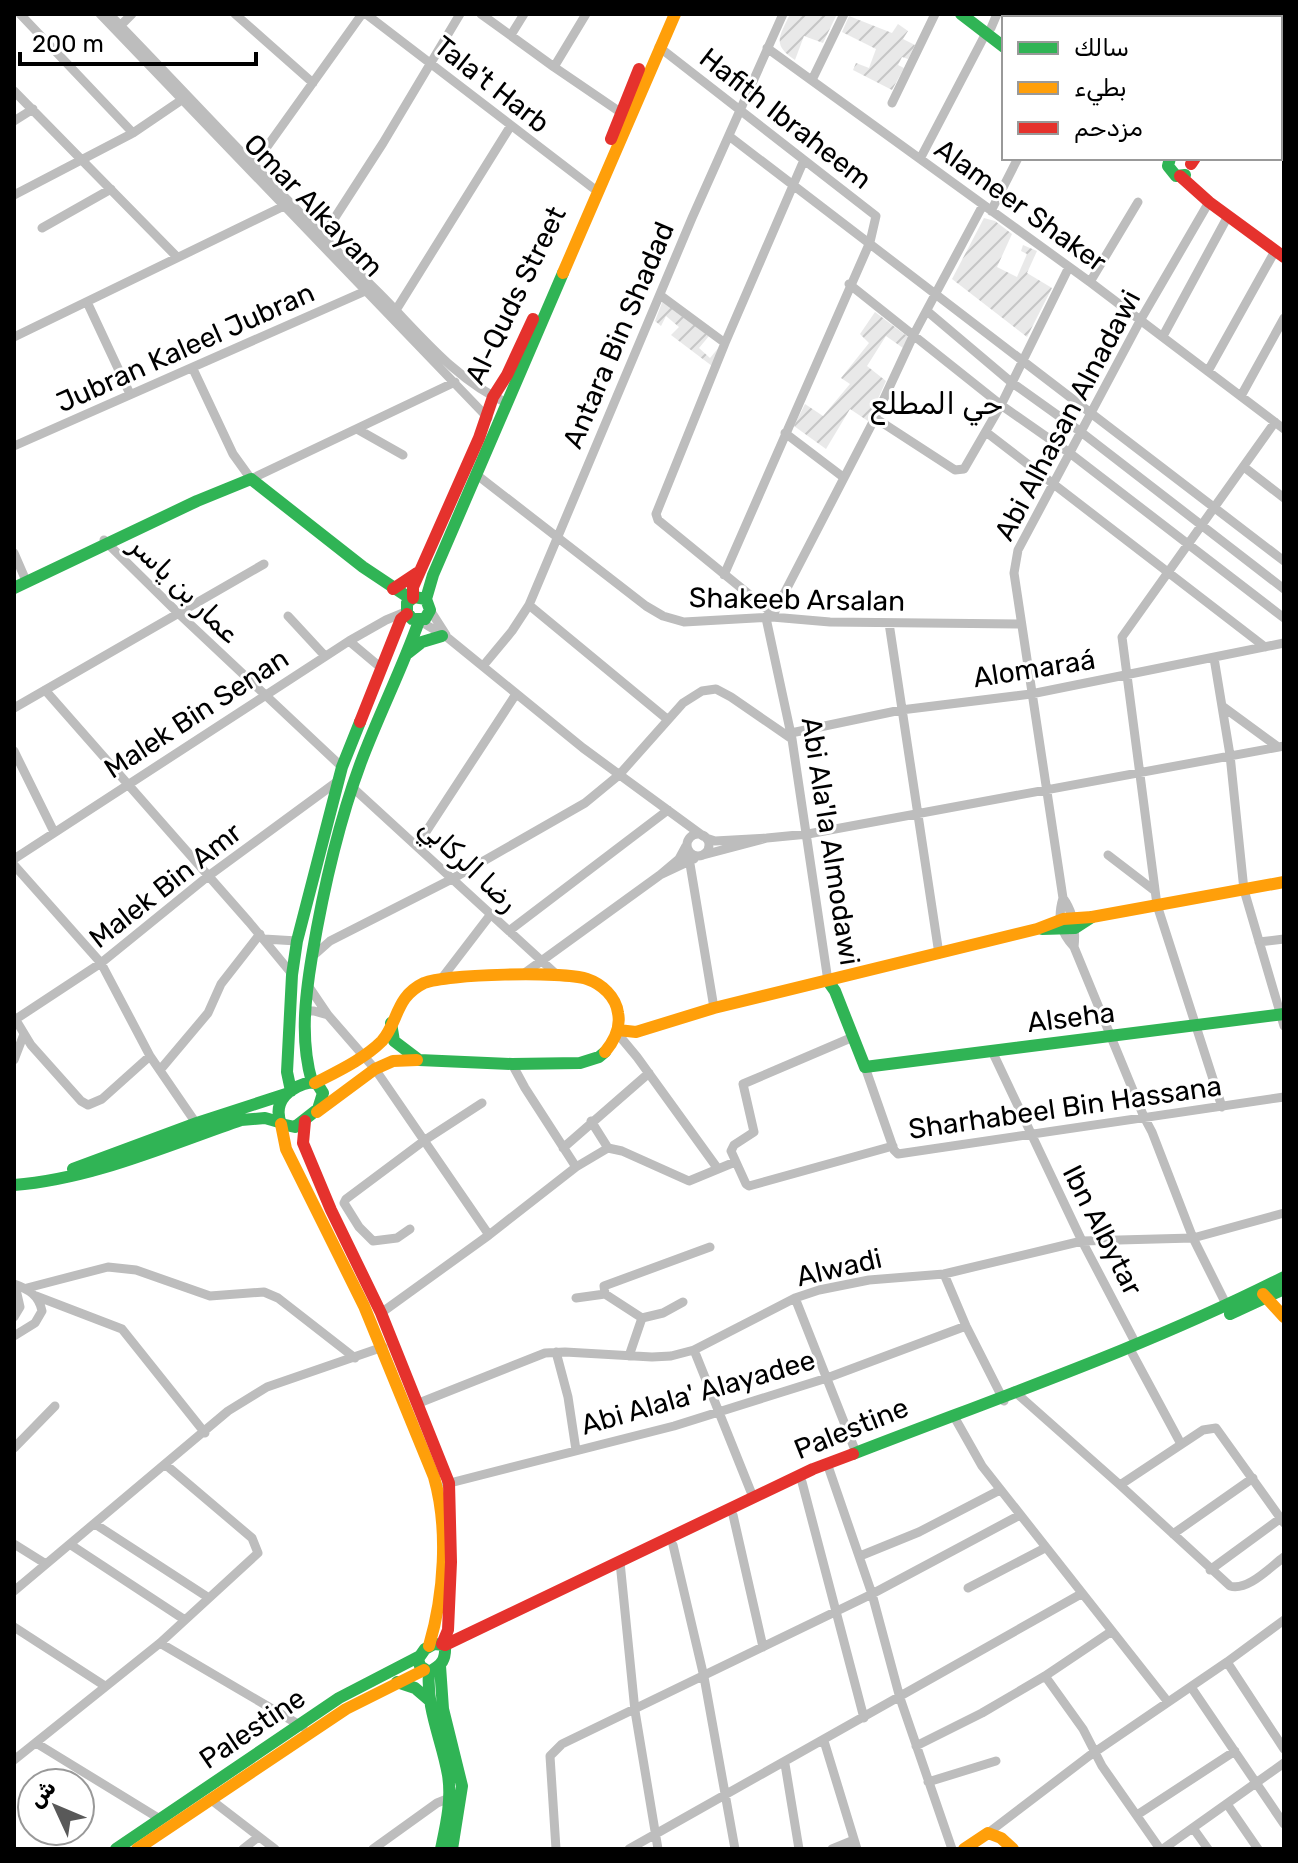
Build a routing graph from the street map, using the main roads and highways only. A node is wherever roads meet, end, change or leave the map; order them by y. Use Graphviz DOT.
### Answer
graph roads {
  1 [pos="664,14"];
  2 [pos="675,14"];
  3 [pos="961,14"];
  4 [pos="972,14"];
  5 [pos="988,31"];
  6 [pos="1002,37"];
  7 [pos="1002,45"];
  8 [pos="1169,161"];
  9 [pos="1188,166"];
  10 [pos="1281,252"];
  11 [pos="110,541"];
  12 [pos="363,567"];
  13 [pos="421,570"];
  14 [pos="19,578"];
  15 [pos="14,588"];
  16 [pos="393,589"];
  17 [pos="415,609"];
  18 [pos="445,637"];
  19 [pos="404,656"];
  20 [pos="1284,882"];
  21 [pos="828,981"];
  22 [pos="1283,1018"];
  23 [pos="391,1023"];
  24 [pos="618,1032"];
  25 [pos="419,1060"];
  26 [pos="865,1067"];
  27 [pos="314,1083"];
  28 [pos="288,1092"];
  29 [pos="317,1112"];
  30 [pos="305,1121"];
  31 [pos="280,1123"];
  32 [pos="198,1128"];
  33 [pos="314,1171"];
  34 [pos="300,1175"];
  35 [pos="14,1185"];
  36 [pos="1284,1277"];
  37 [pos="1271,1292"];
  38 [pos="1247,1308"];
  39 [pos="1282,1311"];
  40 [pos="1134,1348"];
  41 [pos="1011,1396"];
  42 [pos="443,1485"];
  43 [pos="711,1521"];
  44 [pos="620,1566"];
  45 [pos="448,1630"];
  46 [pos="464,1638"];
  47 [pos="436,1657"];
  48 [pos="397,1682"];
  49 [pos="429,1700"];
  50 [pos="304,1728"];
  51 [pos="456,1796"];
  52 [pos="116,1849"];
  53 [pos="137,1849"];
  54 [pos="441,1849"];
  55 [pos="452,1849"];
  56 [pos="964,1849"];
  57 [pos="1013,1849"];
  1 -- 13 [label="main road, Al-Quds Street"];
  2 -- 17 [label="main road"];
  3 -- 5 [label="main road"];
  4 -- 5 [label="main road"];
  5 -- 6 [label="main road"];
  5 -- 7 [label="main road"];
  8 -- 9 [label="main road"];
  9 -- 10 [label="main road"];
  9 -- 10 [label="main road"];
  11 -- 12 [label="main road"];
  11 -- 14 [label="main road"];
  11 -- 15 [label="main road"];
  12 -- 16 [label="main road"];
  12 -- 17 [label="main road"];
  13 -- 16 [label="main road"];
  13 -- 17 [label="main road, Al-Quds Street"];
  16 -- 17 [label="main road"];
  17 -- 19 [label="main road"];
  17 -- 28 [label="main road, Al-Quds Street"];
  18 -- 19 [label="main road"];
  19 -- 27 [label="main road"];
  20 -- 21 [label="main road"];
  21 -- 24 [label="main road"];
  21 -- 26 [label="main road, Abi Ala'la Almodawi"];
  22 -- 26 [label="main road, Alseha"];
  23 -- 24 [label="main road"];
  23 -- 25 [label="main road"];
  23 -- 27 [label="main road"];
  24 -- 25 [label="main road"];
  25 -- 29 [label="main road"];
  27 -- 28 [label="main road"];
  27 -- 29 [label="main road"];
  28 -- 31 [label="main road"];
  28 -- 32 [label="main road"];
  29 -- 30 [label="main road"];
  30 -- 31 [label="main road"];
  30 -- 33 [label="main road"];
  31 -- 32 [label="main road"];
  31 -- 34 [label="main road"];
  32 -- 35 [label="main road"];
  33 -- 34 [label="main road"];
  33 -- 42 [label="main road"];
  34 -- 42 [label="main road"];
  36 -- 37 [label="main road, Palestine"];
  37 -- 38 [label="main road, Palestine"];
  37 -- 39 [label="main road"];
  37 -- 40 [label="main road, Palestine"];
  38 -- 39 [label="main road"];
  38 -- 40 [label="main road, Palestine"];
  40 -- 41 [label="main road, Palestine"];
  41 -- 43 [label="main road, Palestine"];
  41 -- 43 [label="main road, Palestine"];
  42 -- 45 [label="main road"];
  42 -- 47 [label="main road"];
  43 -- 44 [label="main road, Palestine"];
  43 -- 44 [label="main road, Palestine"];
  44 -- 46 [label="main road, Palestine"];
  44 -- 47 [label="main road, Palestine"];
  45 -- 46 [label="main road"];
  45 -- 47 [label="main road"];
  46 -- 47 [label="main road, Palestine"];
  47 -- 48 [label="main road, Palestine"];
  47 -- 49 [label="main road"];
  47 -- 50 [label="main road, Palestine"];
  47 -- 51 [label="main road"];
  48 -- 49 [label="main road"];
  48 -- 50 [label="main road, Palestine"];
  49 -- 51 [label="main road"];
  50 -- 52 [label="main road, Palestine"];
  50 -- 53 [label="main road, Palestine"];
  51 -- 54 [label="main road"];
  51 -- 55 [label="main road"];
  56 -- 57 [label="main road"];
}
